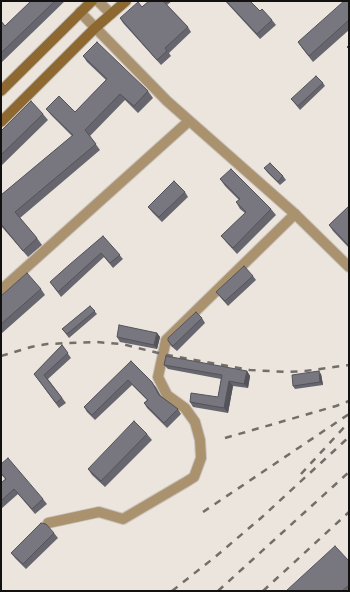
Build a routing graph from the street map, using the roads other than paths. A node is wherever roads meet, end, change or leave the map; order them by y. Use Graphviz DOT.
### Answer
graph roads {
  1 [pos="92,1"];
  2 [pos="98,1"];
  3 [pos="126,1"];
  4 [pos="80,12"];
  5 [pos="111,14"];
  6 [pos="95,28"];
  7 [pos="1,91"];
  8 [pos="189,121"];
  9 [pos="1,122"];
  10 [pos="295,214"];
  11 [pos="349,268"];
  12 [pos="1,290"];
  13 [pos="48,523"];
  1 -- 4 [label="main road"];
  2 -- 5 [label="street"];
  3 -- 5 [label="main road"];
  4 -- 6 [label="street"];
  4 -- 7 [label="main road"];
  5 -- 6 [label="main road"];
  6 -- 8 [label="street"];
  6 -- 9 [label="main road"];
  8 -- 10 [label="street"];
  8 -- 12 [label="street"];
  10 -- 11 [label="street"];
  10 -- 13 [label="street"];
}
